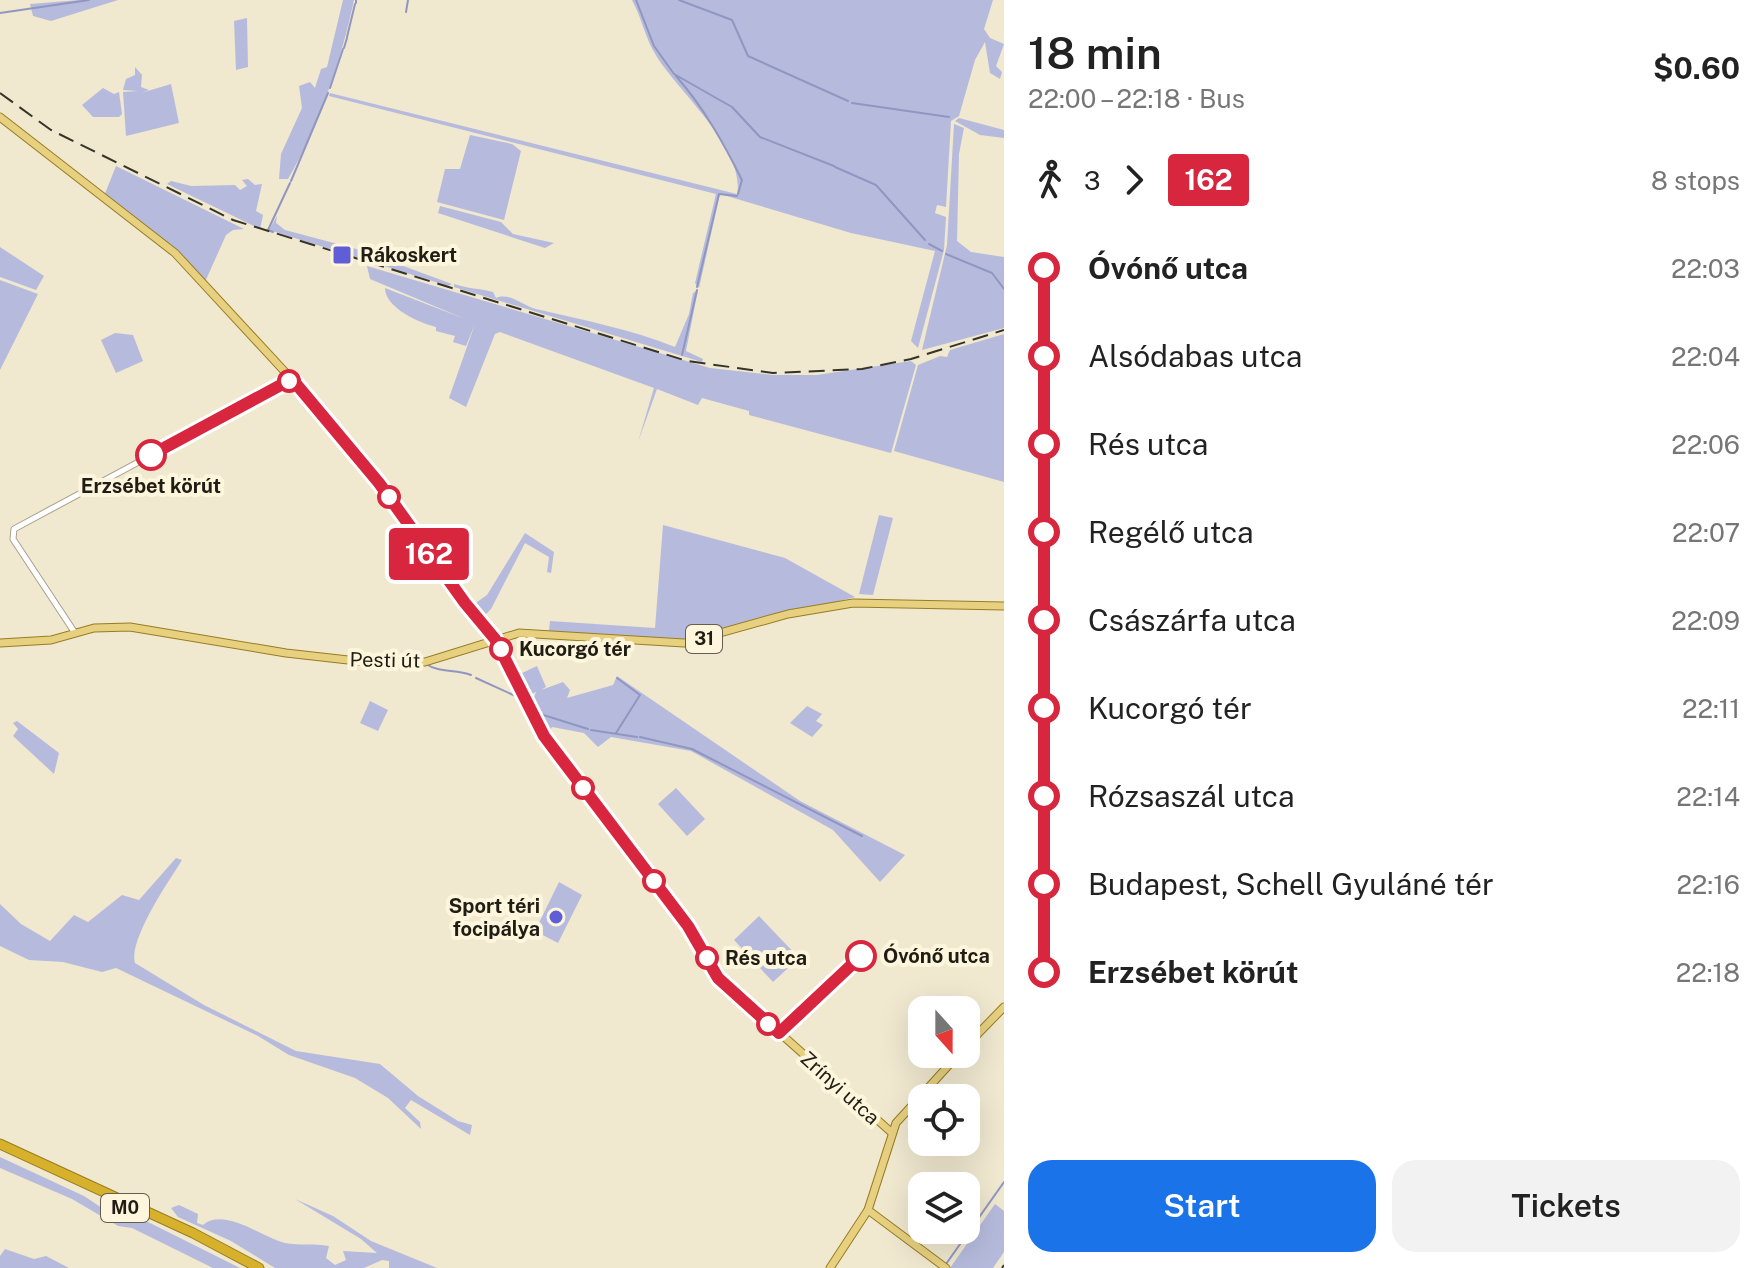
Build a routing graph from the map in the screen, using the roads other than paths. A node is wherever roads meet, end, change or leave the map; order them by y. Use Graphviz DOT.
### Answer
graph roads {
  1 [pos="0,117"];
  2 [pos="292,379"];
  3 [pos="1004,606"];
  4 [pos="75,633"];
  5 [pos="495,639"];
  6 [pos="0,643"];
  7 [pos="1004,1007"];
  8 [pos="980,1032"];
  9 [pos="946,1068"];
  10 [pos="891,1132"];
  11 [pos="0,1144"];
  12 [pos="0,1150"];
  13 [pos="868,1210"];
  14 [pos="944,1266"];
  15 [pos="249,1268"];
  16 [pos="259,1268"];
  17 [pos="830,1268"];
  1 -- 2 [label="main road, Zrínyi utca"];
  2 -- 4 [label="street"];
  2 -- 5 [label="main road, Zrínyi utca"];
  3 -- 5 [label="main road, Pesti út / 31"];
  4 -- 5 [label="main road, Pesti út / 31"];
  4 -- 6 [label="main road, Pesti út / 31"];
  5 -- 10 [label="main road, Zrínyi utca"];
  7 -- 8 [label="main road"];
  9 -- 10 [label="main road"];
  10 -- 13 [label="main road"];
  11 -- 16 [label="highway, M0"];
  12 -- 15 [label="highway, M0"];
  13 -- 14 [label="main road"];
  13 -- 17 [label="main road"];
}
